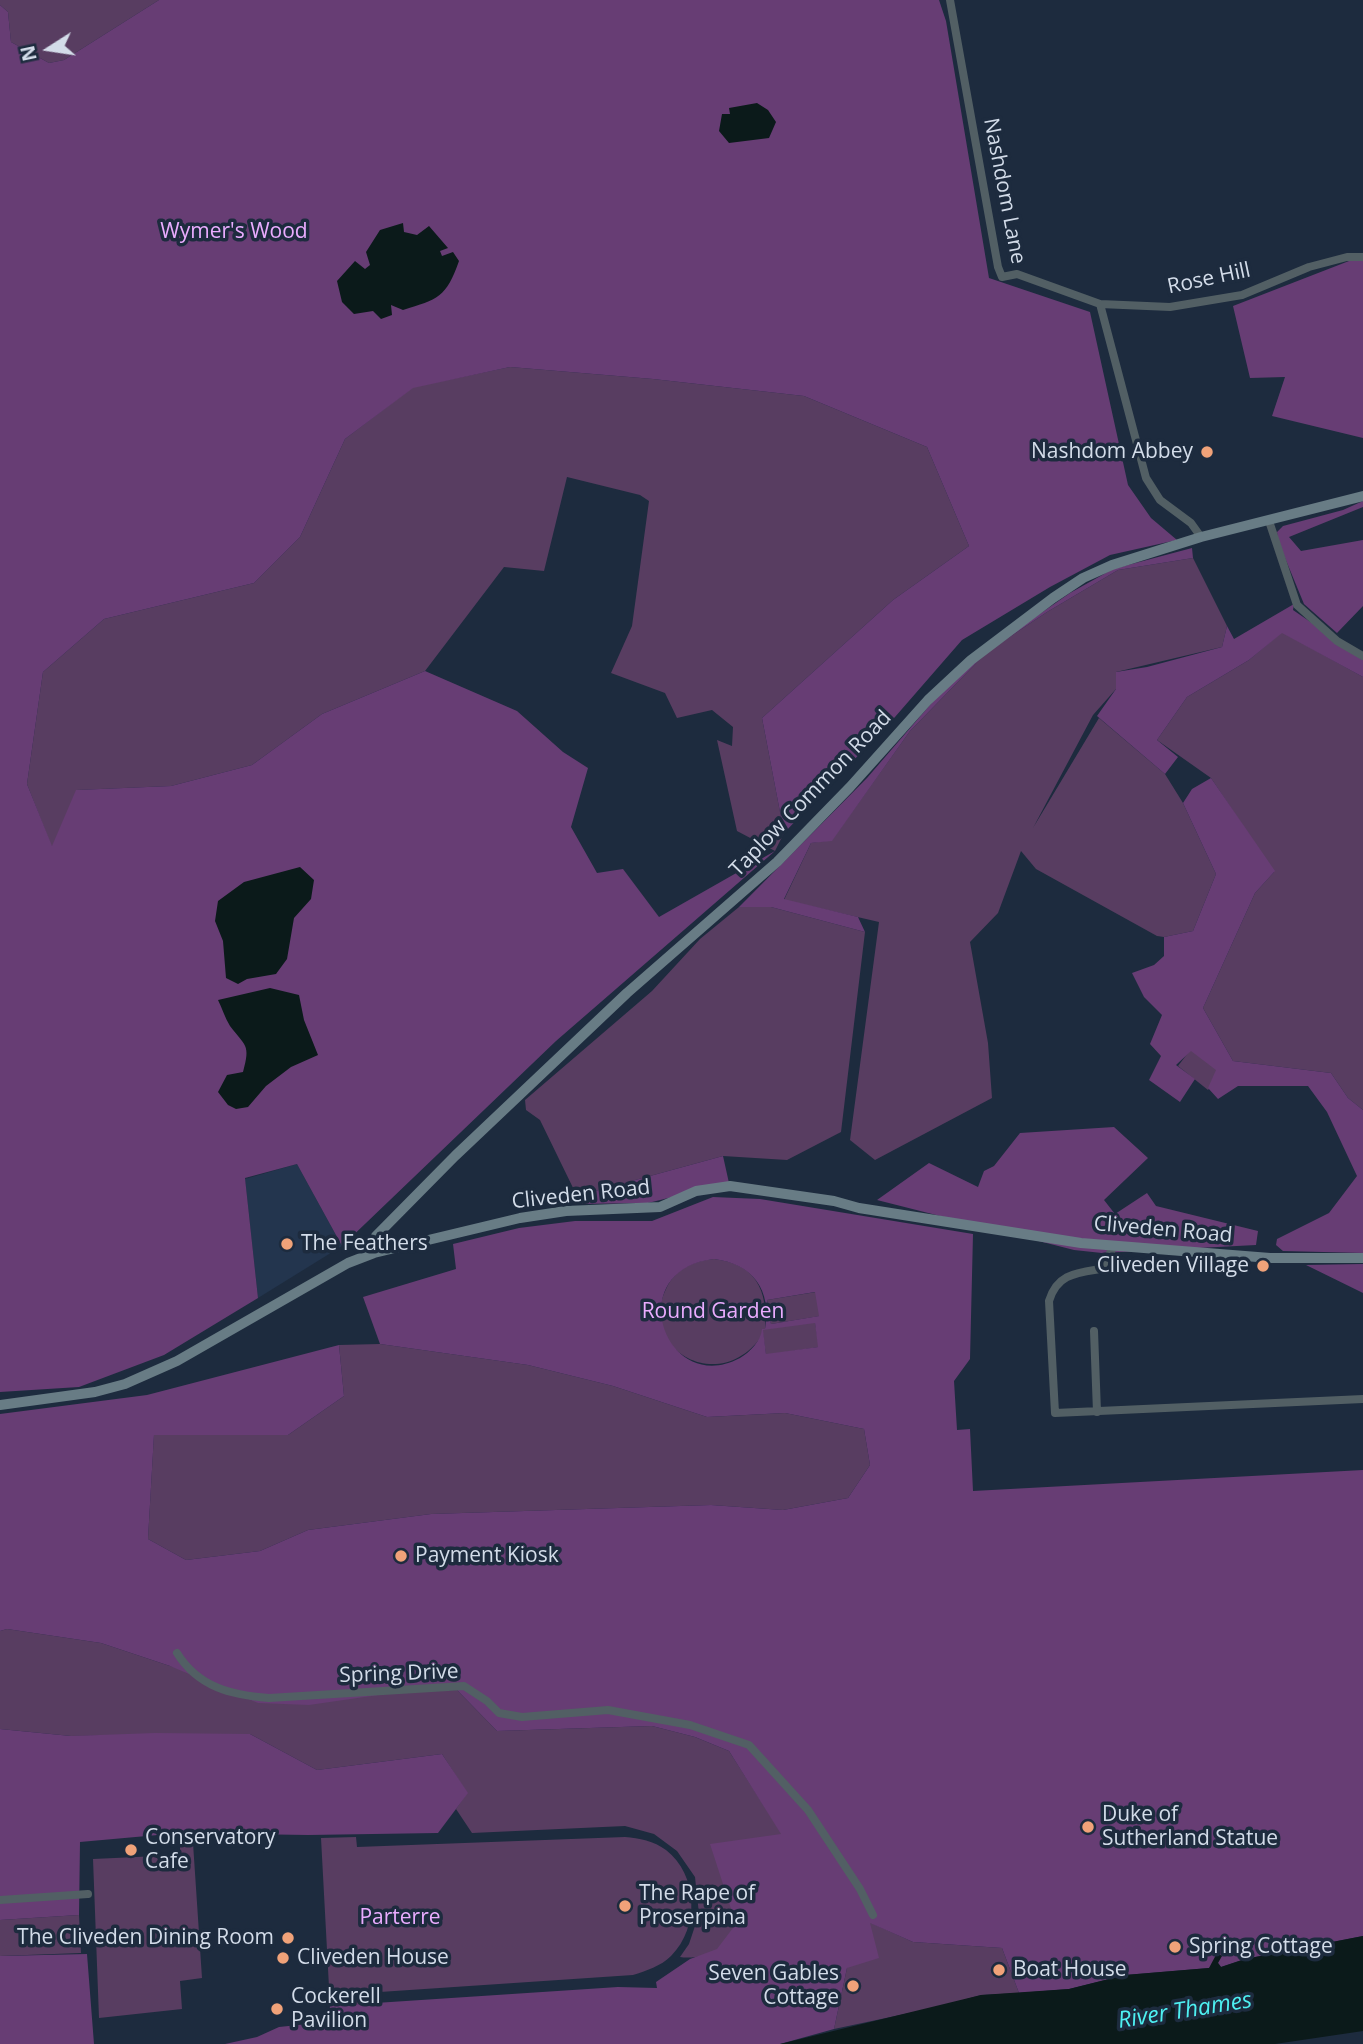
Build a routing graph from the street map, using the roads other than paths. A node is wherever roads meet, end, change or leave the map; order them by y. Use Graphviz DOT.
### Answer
graph roads {
  1 [pos="950,0"];
  2 [pos="1363,257"];
  3 [pos="1100,304"];
  4 [pos="1363,496"];
  5 [pos="1269,521"];
  6 [pos="1201,537"];
  7 [pos="1363,656"];
  8 [pos="1114,1246"];
  9 [pos="374,1253"];
  10 [pos="1363,1258"];
  11 [pos="1094,1331"];
  12 [pos="1363,1399"];
  13 [pos="0,1405"];
  14 [pos="1097,1412"];
  15 [pos="177,1653"];
  16 [pos="88,1894"];
  17 [pos="0,1900"];
  18 [pos="873,1915"];
  1 -- 3 [label="street, Nashdom Lane"];
  2 -- 3 [label="street, Rose Hill"];
  3 -- 6 [label="street"];
  4 -- 5 [label="street, Taplow Common Road"];
  5 -- 6 [label="street, Taplow Common Road"];
  5 -- 7 [label="street"];
  6 -- 9 [label="street, Taplow Common Road"];
  8 -- 9 [label="street, Cliveden Road"];
  8 -- 10 [label="street, Cliveden Road"];
  8 -- 14 [label="street"];
  9 -- 13 [label="street, Cliveden Road"];
  11 -- 14 [label="street"];
  12 -- 14 [label="street"];
  15 -- 18 [label="street, Spring Drive"];
  16 -- 17 [label="street"];
}
